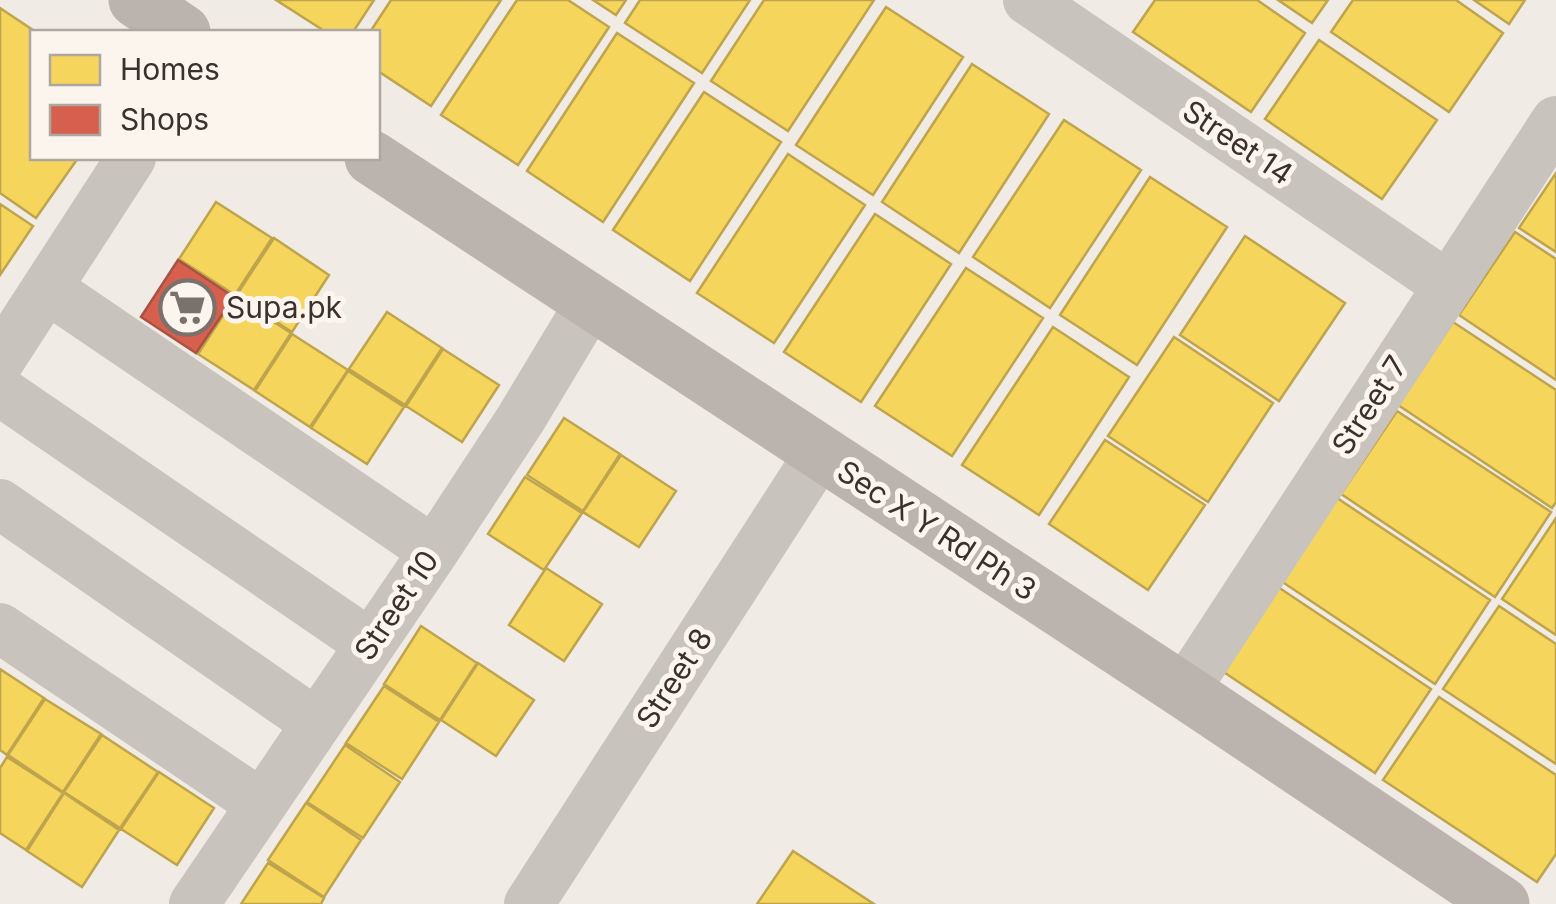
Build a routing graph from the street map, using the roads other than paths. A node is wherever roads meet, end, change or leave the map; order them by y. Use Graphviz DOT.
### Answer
graph roads {
  1 [pos="136,0"];
  2 [pos="1028,0"];
  3 [pos="1080,14"];
  4 [pos="180,30"];
  5 [pos="1556,121"];
  6 [pos="130,160"];
  7 [pos="375,160"];
  8 [pos="1447,285"];
  9 [pos="48,289"];
  10 [pos="590,302"];
  11 [pos="0,360"];
  12 [pos="0,391"];
  13 [pos="820,452"];
  14 [pos="0,504"];
  15 [pos="434,551"];
  16 [pos="0,628"];
  17 [pos="370,644"];
  18 [pos="1184,690"];
  19 [pos="316,723"];
  20 [pos="260,804"];
  21 [pos="194,904"];
  22 [pos="529,904"];
  23 [pos="1502,904"];
  1 -- 4 [label="street"];
  2 -- 3 [label="street, Street 14"];
  3 -- 8 [label="street, Street 14"];
  5 -- 8 [label="street, Street 7"];
  6 -- 9 [label="street"];
  7 -- 10 [label="street, Sec X Y Rd Ph 3"];
  8 -- 18 [label="street, Street 7"];
  9 -- 11 [label="street"];
  9 -- 15 [label="street"];
  10 -- 13 [label="street, Sec X Y Rd Ph 3"];
  10 -- 15 [label="street, Street 10"];
  12 -- 17 [label="street"];
  13 -- 18 [label="street, Sec X Y Rd Ph 3"];
  13 -- 22 [label="street, Street 8"];
  14 -- 19 [label="street"];
  15 -- 17 [label="street, Street 10"];
  16 -- 20 [label="street"];
  17 -- 19 [label="street, Street 10"];
  18 -- 23 [label="street, Sec X Y Rd Ph 3"];
  19 -- 20 [label="street, Street 10"];
  20 -- 21 [label="street, Street 10"];
}
